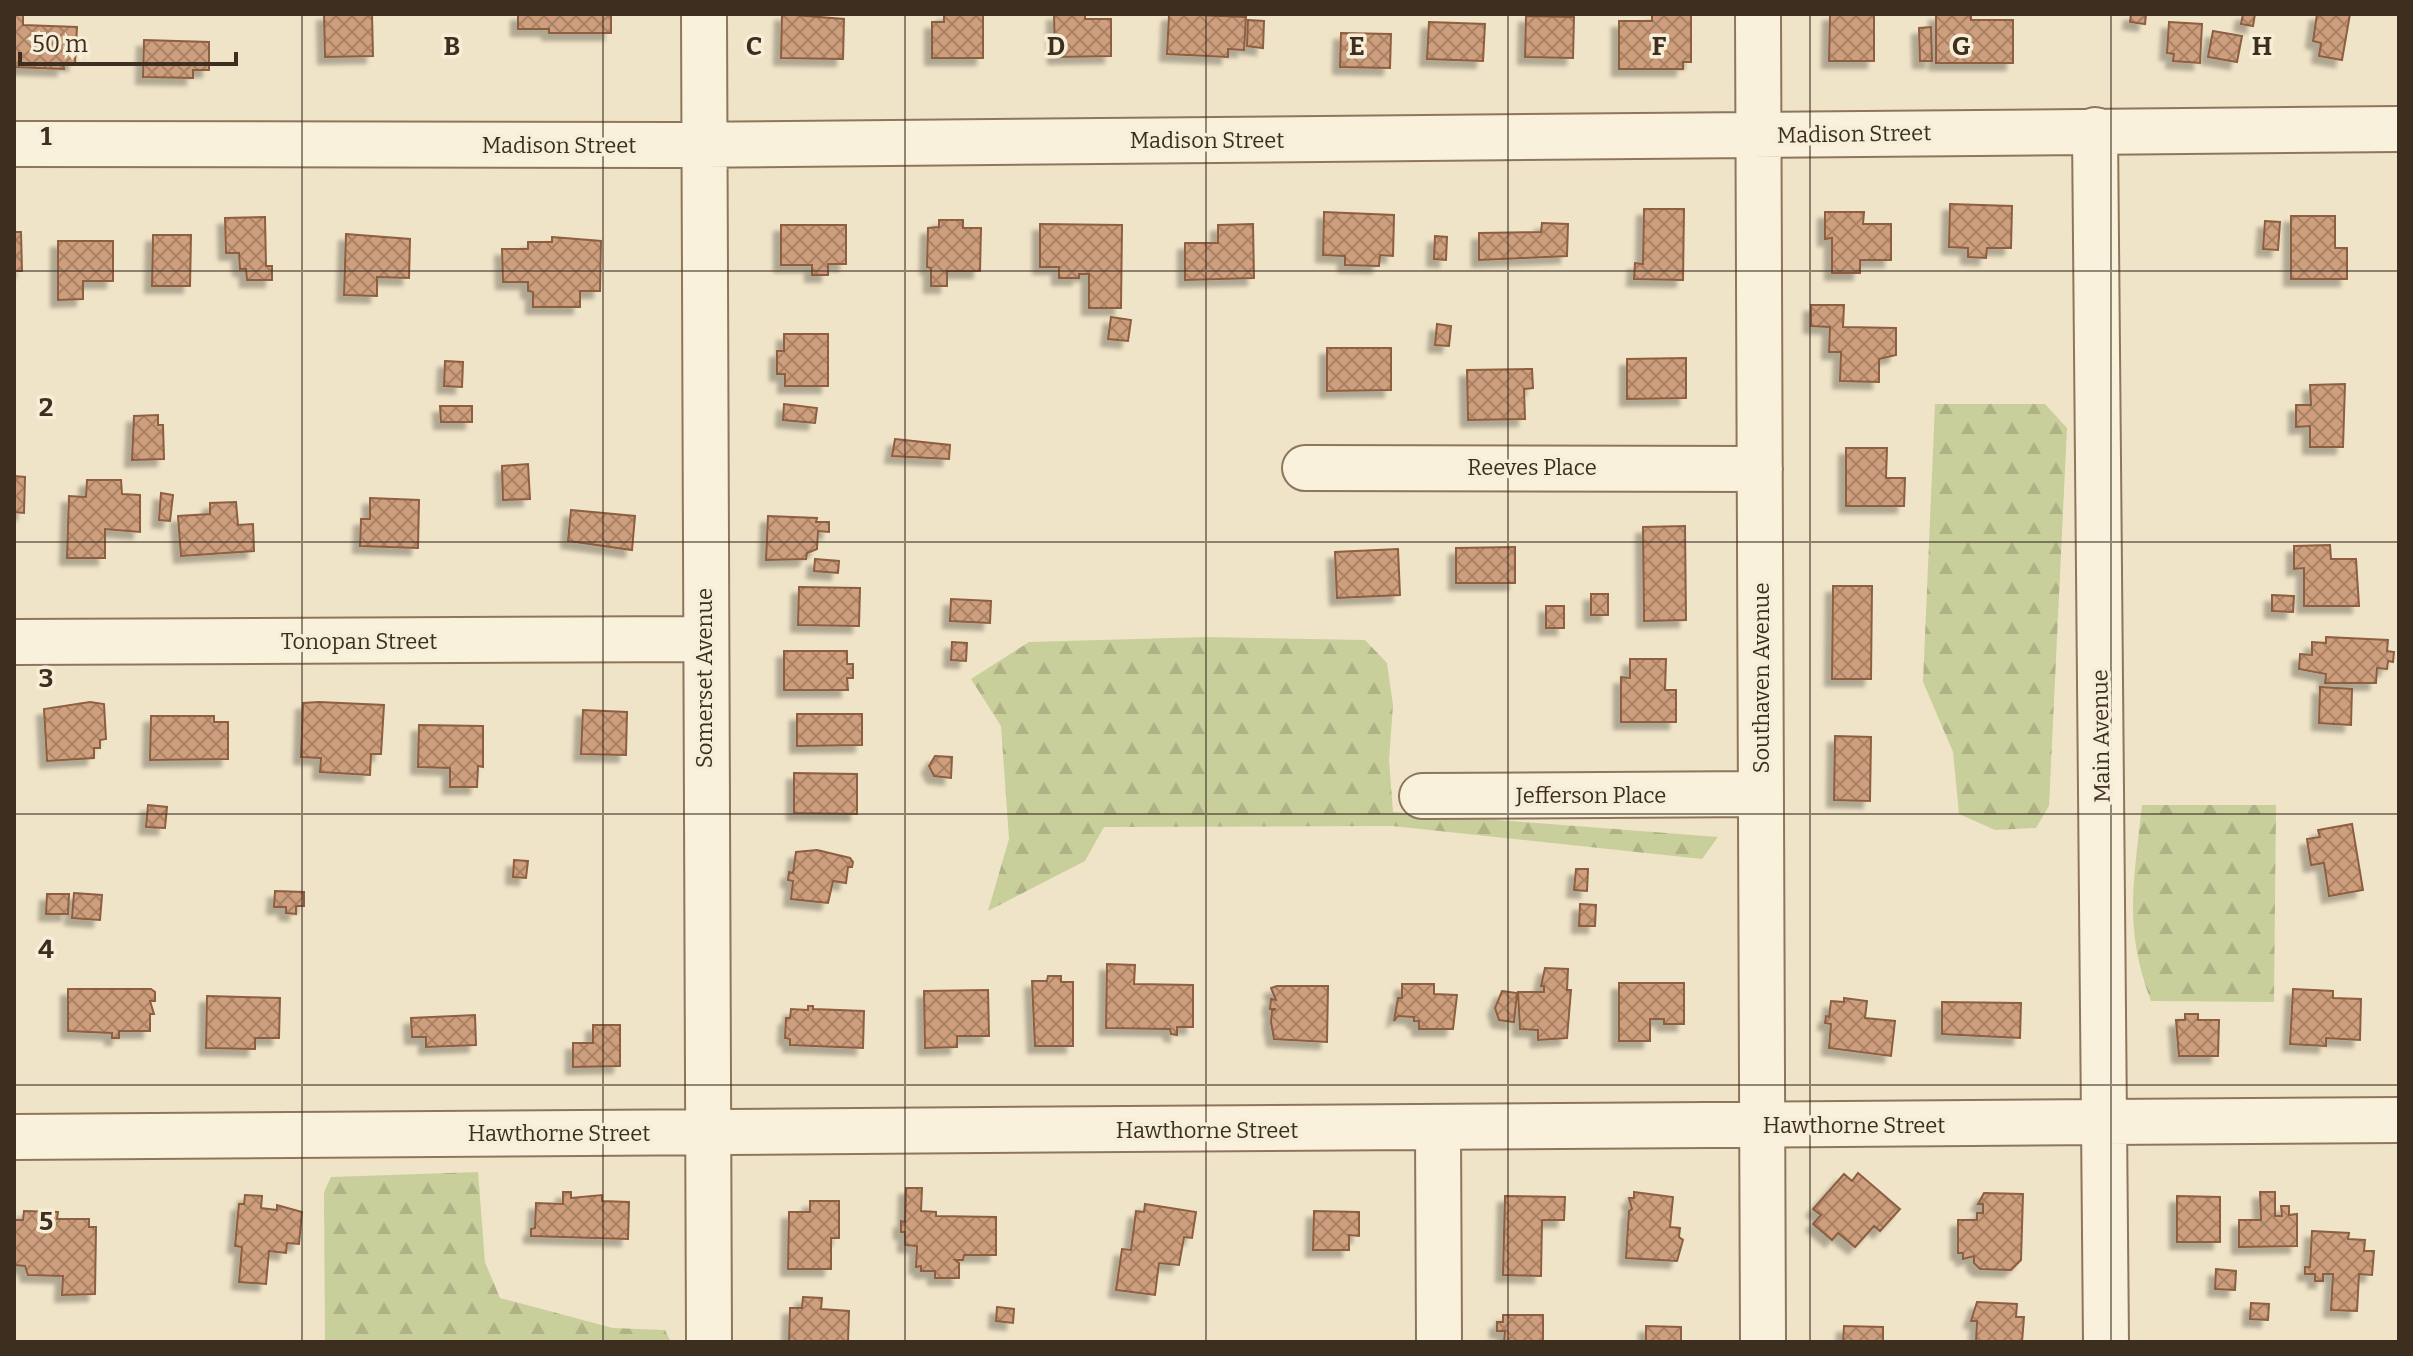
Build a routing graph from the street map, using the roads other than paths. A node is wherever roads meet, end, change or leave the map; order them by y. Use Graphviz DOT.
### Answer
graph roads {
  1 [pos="704,14"];
  2 [pos="1758,14"];
  3 [pos="2399,129"];
  4 [pos="2095,130"];
  5 [pos="1761,135"];
  6 [pos="14,144"];
  7 [pos="705,144"];
  8 [pos="1305,468"];
  9 [pos="1760,469"];
  10 [pos="704,639"];
  11 [pos="14,642"];
  12 [pos="1761,794"];
  13 [pos="1422,796"];
  14 [pos="2399,1120"];
  15 [pos="2104,1123"];
  16 [pos="1761,1126"];
  17 [pos="1438,1130"];
  18 [pos="708,1132"];
  19 [pos="14,1137"];
  20 [pos="709,1342"];
  21 [pos="1439,1342"];
  22 [pos="1763,1342"];
  23 [pos="2106,1342"];
  1 -- 7 [label="street, Somerset Avenue"];
  2 -- 5 [label="street, Southaven Avenue"];
  3 -- 4 [label="street, Madison Street"];
  4 -- 5 [label="street, Madison Street"];
  4 -- 15 [label="street, Main Avenue"];
  5 -- 7 [label="street, Madison Street"];
  5 -- 9 [label="street, Southaven Avenue"];
  6 -- 7 [label="street, Madison Street"];
  7 -- 10 [label="street, Somerset Avenue"];
  8 -- 9 [label="street, Reeves Place"];
  9 -- 12 [label="street, Southaven Avenue"];
  10 -- 11 [label="street, Tonopan Street"];
  10 -- 18 [label="street, Somerset Avenue"];
  12 -- 13 [label="street, Jefferson Place"];
  12 -- 16 [label="street, Southaven Avenue"];
  14 -- 15 [label="street, Hawthorne Street"];
  15 -- 16 [label="street, Hawthorne Street"];
  15 -- 23 [label="street, Main Avenue"];
  16 -- 17 [label="street, Hawthorne Street"];
  16 -- 22 [label="street, Southaven Avenue"];
  17 -- 18 [label="street, Hawthorne Street"];
  17 -- 21 [label="street"];
  18 -- 19 [label="street, Hawthorne Street"];
  18 -- 20 [label="street, Somerset Avenue"];
}
